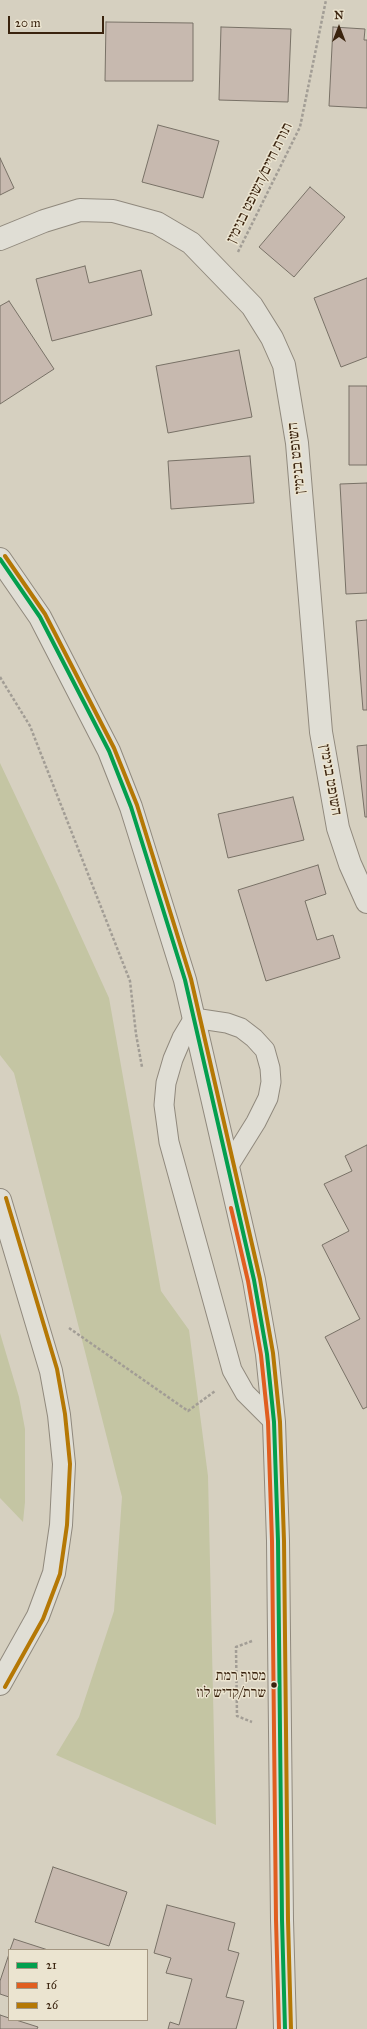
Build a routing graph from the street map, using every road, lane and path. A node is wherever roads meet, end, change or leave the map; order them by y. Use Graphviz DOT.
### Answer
graph roads {
  1 [pos="326,0"];
  2 [pos="0,239"];
  3 [pos="225,278"];
  4 [pos="0,559"];
  5 [pos="0,677"];
  6 [pos="367,902"];
  7 [pos="194,1018"];
  8 [pos="142,1068"];
  9 [pos="228,1167"];
  10 [pos="0,1200"];
  11 [pos="68,1327"];
  12 [pos="219,1389"];
  13 [pos="274,1422"];
  14 [pos="254,1640"];
  15 [pos="0,1684"];
  16 [pos="256,1723"];
  17 [pos="285,2029"];
  1 -- 3 [label="path, תורת חיים/השופט בנימין"];
  2 -- 3 [label="street, השופט בנימין"];
  3 -- 6 [label="street, השופט בנימין"];
  4 -- 7 [label="street"];
  5 -- 8 [label="path"];
  7 -- 9 [label="street"];
  7 -- 9 [label="lane"];
  7 -- 13 [label="lane"];
  9 -- 13 [label="street"];
  10 -- 15 [label="street"];
  11 -- 12 [label="path"];
  13 -- 17 [label="street"];
  14 -- 16 [label="path"];
}
